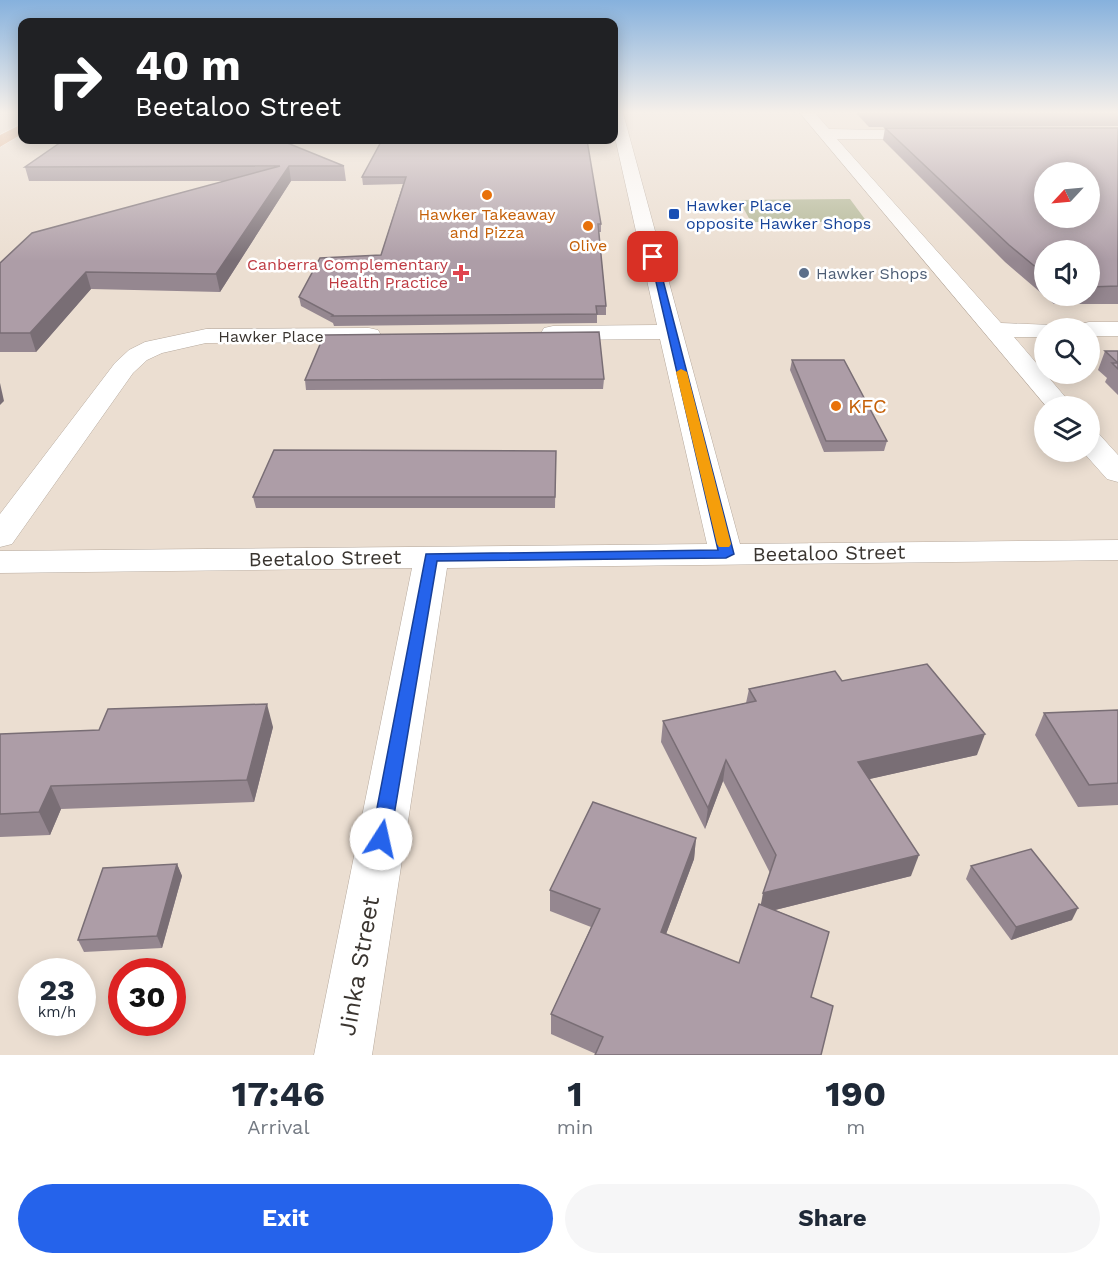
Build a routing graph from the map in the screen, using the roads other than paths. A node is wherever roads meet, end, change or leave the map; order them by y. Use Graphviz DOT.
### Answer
graph roads {
  1 [pos="626,162"];
  2 [pos="849,162"];
  3 [pos="1100,329"];
  4 [pos="1118,329"];
  5 [pos="995,330"];
  6 [pos="1034,330"];
  7 [pos="671,332"];
  8 [pos="529,334"];
  9 [pos="398,335"];
  10 [pos="1051,396"];
  11 [pos="1100,453"];
  12 [pos="1118,473"];
  13 [pos="0,537"];
  14 [pos="1118,550"];
  15 [pos="726,554"];
  16 [pos="431,557"];
  17 [pos="0,561"];
  18 [pos="343,1055"];
  1 -- 7 [label="street"];
  2 -- 5 [label="street"];
  3 -- 4 [label="street"];
  5 -- 6 [label="street"];
  5 -- 10 [label="street"];
  7 -- 8 [label="street"];
  7 -- 15 [label="street"];
  9 -- 13 [label="street, Hawker Place"];
  11 -- 12 [label="street"];
  14 -- 15 [label="street, Beetaloo Street"];
  15 -- 16 [label="street, Beetaloo Street"];
  16 -- 17 [label="street, Beetaloo Street"];
  16 -- 18 [label="street, Jinka Street"];
}
